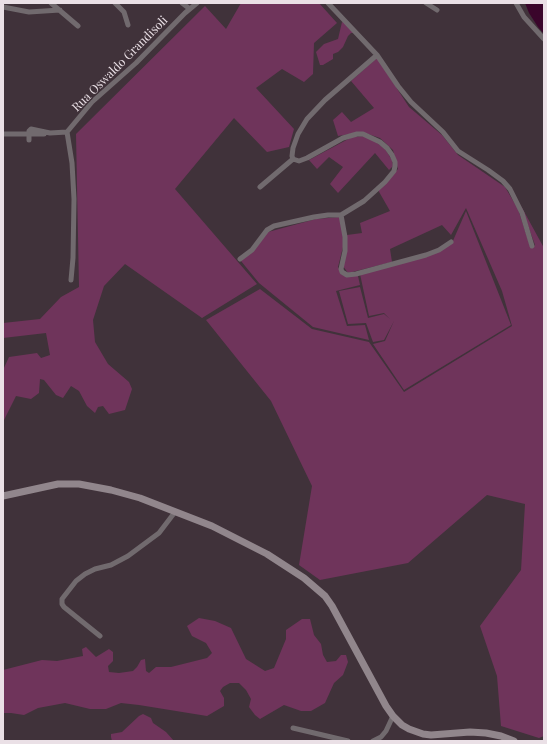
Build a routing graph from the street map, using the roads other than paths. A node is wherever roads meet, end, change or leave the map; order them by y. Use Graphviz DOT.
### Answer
graph roads {
  1 [pos="51,3"];
  2 [pos="115,3"];
  3 [pos="182,3"];
  4 [pos="197,3"];
  5 [pos="328,3"];
  6 [pos="426,3"];
  7 [pos="516,3"];
  8 [pos="3,7"];
  9 [pos="190,9"];
  10 [pos="60,10"];
  11 [pos="437,10"];
  12 [pos="128,25"];
  13 [pos="78,26"];
  14 [pos="544,40"];
  15 [pos="378,56"];
  16 [pos="67,132"];
  17 [pos="50,133"];
  18 [pos="5,134"];
  19 [pos="29,137"];
  20 [pos="293,159"];
  21 [pos="260,187"];
  22 [pos="341,215"];
  23 [pos="451,242"];
  24 [pos="532,246"];
  25 [pos="240,259"];
  26 [pos="71,280"];
  27 [pos="3,496"];
  28 [pos="174,512"];
  29 [pos="100,636"];
  30 [pos="392,716"];
  31 [pos="293,728"];
  32 [pos="348,741"];
  33 [pos="373,741"];
  34 [pos="514,741"];
  1 -- 10 [label="street"];
  2 -- 12 [label="street"];
  3 -- 9 [label="street"];
  4 -- 9 [label="street, Rua Oswaldo Grandisoli"];
  5 -- 15 [label="street"];
  6 -- 11 [label="street"];
  7 -- 14 [label="street"];
  8 -- 10 [label="street"];
  9 -- 16 [label="street, Rua Oswaldo Grandisoli"];
  10 -- 13 [label="street"];
  15 -- 20 [label="street"];
  15 -- 24 [label="street"];
  16 -- 17 [label="street"];
  16 -- 26 [label="street"];
  17 -- 19 [label="street"];
  17 -- 19 [label="street"];
  18 -- 19 [label="street"];
  20 -- 21 [label="street"];
  20 -- 22 [label="street"];
  22 -- 23 [label="street"];
  22 -- 25 [label="street"];
  27 -- 28 [label="main road"];
  28 -- 29 [label="street"];
  28 -- 30 [label="main road"];
  30 -- 33 [label="street"];
  30 -- 34 [label="main road"];
  31 -- 32 [label="street"];
}
